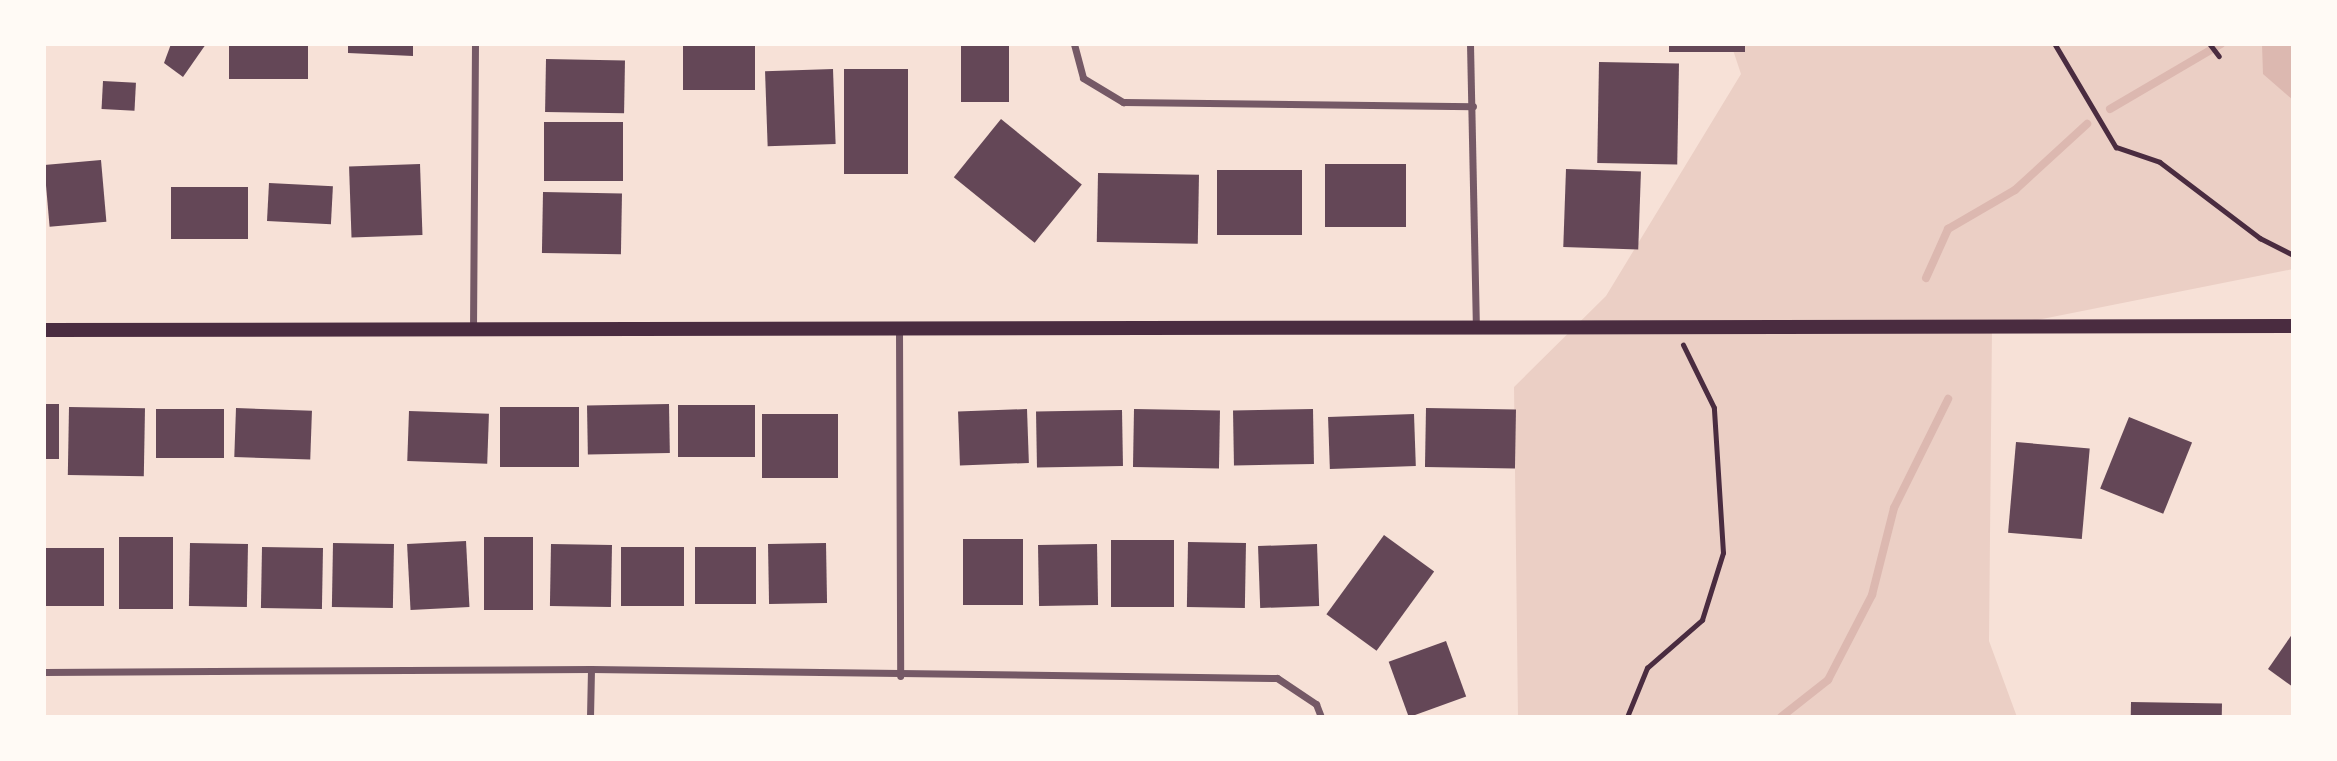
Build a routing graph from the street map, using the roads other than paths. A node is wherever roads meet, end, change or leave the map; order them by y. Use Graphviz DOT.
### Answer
graph roads {
  1 [pos="475,44"];
  2 [pos="1074,44"];
  3 [pos="1470,44"];
  4 [pos="1473,106"];
  5 [pos="2293,326"];
  6 [pos="899,328"];
  7 [pos="1476,328"];
  8 [pos="44,330"];
  9 [pos="473,332"];
  10 [pos="591,669"];
  11 [pos="44,671"];
  12 [pos="900,676"];
  13 [pos="590,717"];
  14 [pos="1321,717"];
  1 -- 9 [label="street"];
  2 -- 4 [label="street"];
  3 -- 4 [label="street"];
  4 -- 7 [label="street"];
  5 -- 7 [label="main road"];
  6 -- 7 [label="main road"];
  6 -- 9 [label="main road"];
  6 -- 12 [label="street"];
  8 -- 9 [label="main road"];
  10 -- 11 [label="street"];
  10 -- 12 [label="street"];
  10 -- 13 [label="street"];
  12 -- 14 [label="street"];
}
